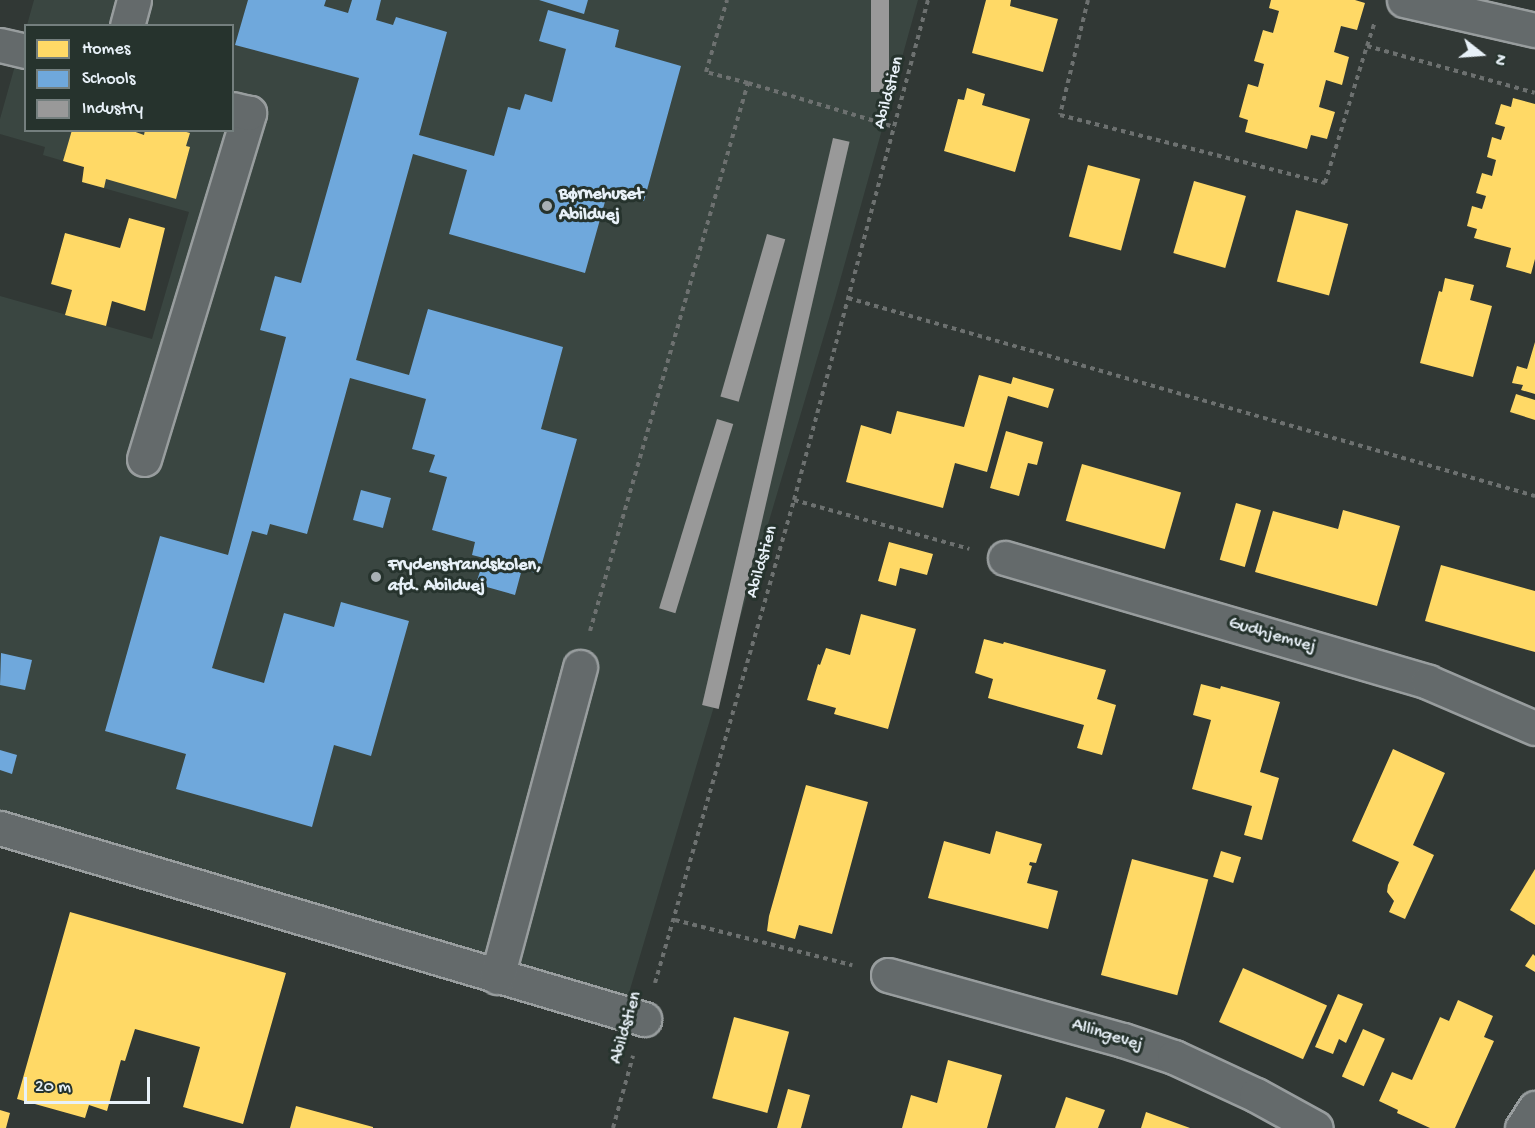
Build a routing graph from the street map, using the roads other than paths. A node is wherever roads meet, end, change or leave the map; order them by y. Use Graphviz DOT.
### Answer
graph roads {
  1 [pos="134,0"];
  2 [pos="1404,0"];
  3 [pos="128,24"];
  4 [pos="1535,30"];
  5 [pos="0,45"];
  6 [pos="24,51"];
  7 [pos="234,110"];
  8 [pos="144,459"];
  9 [pos="1005,558"];
  10 [pos="580,667"];
  11 [pos="1535,728"];
  12 [pos="0,828"];
  13 [pos="888,975"];
  14 [pos="497,977"];
  15 [pos="644,1019"];
  16 [pos="1535,1108"];
  17 [pos="1316,1128"];
  18 [pos="1522,1128"];
  1 -- 3 [label="street"];
  2 -- 4 [label="street"];
  5 -- 6 [label="street"];
  7 -- 8 [label="street"];
  9 -- 11 [label="street, Gudhjemvej"];
  10 -- 14 [label="street"];
  12 -- 14 [label="street"];
  13 -- 17 [label="street, Allingevej"];
  14 -- 15 [label="street"];
  16 -- 18 [label="street"];
}
